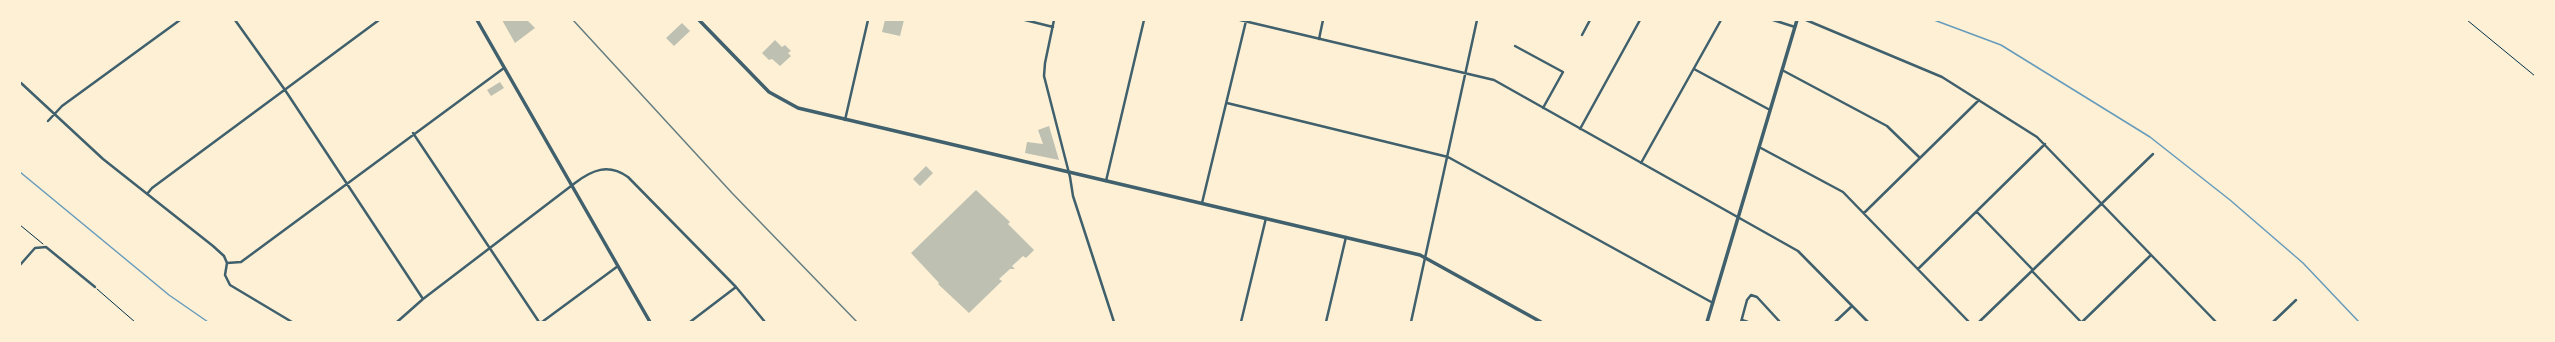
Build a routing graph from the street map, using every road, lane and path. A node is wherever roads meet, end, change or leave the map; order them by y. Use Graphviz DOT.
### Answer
graph roads {
  1 [pos="180,20"];
  2 [pos="235,20"];
  3 [pos="379,20"];
  4 [pos="477,20"];
  5 [pos="699,20"];
  6 [pos="868,20"];
  7 [pos="1025,20"];
  8 [pos="1054,20"];
  9 [pos="1144,20"];
  10 [pos="1240,20"];
  11 [pos="1323,20"];
  12 [pos="1477,20"];
  13 [pos="1590,20"];
  14 [pos="1640,20"];
  15 [pos="1721,20"];
  16 [pos="1773,20"];
  17 [pos="1797,20"];
  18 [pos="1806,20"];
  19 [pos="2467,20"];
  20 [pos="1246,22"];
  21 [pos="1053,27"];
  22 [pos="1795,28"];
  23 [pos="1582,35"];
  24 [pos="1319,39"];
  25 [pos="1516,46"];
  26 [pos="504,68"];
  27 [pos="1694,69"];
  28 [pos="1782,70"];
  29 [pos="1466,73"];
  30 [pos="2535,76"];
  31 [pos="21,83"];
  32 [pos="285,90"];
  33 [pos="1979,100"];
  34 [pos="1227,103"];
  35 [pos="1543,108"];
  36 [pos="1770,110"];
  37 [pos="54,114"];
  38 [pos="844,120"];
  39 [pos="48,121"];
  40 [pos="1580,129"];
  41 [pos="413,133"];
  42 [pos="2045,144"];
  43 [pos="1759,147"];
  44 [pos="2153,154"];
  45 [pos="1448,157"];
  46 [pos="1920,158"];
  47 [pos="1641,163"];
  48 [pos="1068,172"];
  49 [pos="1106,181"];
  50 [pos="346,183"];
  51 [pos="571,187"];
  52 [pos="147,194"];
  53 [pos="1202,203"];
  54 [pos="2102,203"];
  55 [pos="1977,212"];
  56 [pos="1864,213"];
  57 [pos="1739,217"];
  58 [pos="1266,218"];
  59 [pos="20,225"];
  60 [pos="1346,238"];
  61 [pos="46,247"];
  62 [pos="489,247"];
  63 [pos="2151,255"];
  64 [pos="1425,258"];
  65 [pos="227,263"];
  66 [pos="20,265"];
  67 [pos="618,266"];
  68 [pos="1918,269"];
  69 [pos="2033,271"];
  70 [pos="95,287"];
  71 [pos="736,287"];
  72 [pos="423,299"];
  73 [pos="2296,300"];
  74 [pos="1713,303"];
  75 [pos="1852,306"];
  76 [pos="1533,317"];
  77 [pos="1742,321"];
  78 [pos="135,322"];
  79 [pos="292,322"];
  80 [pos="397,322"];
  81 [pos="541,322"];
  82 [pos="650,322"];
  83 [pos="690,322"];
  84 [pos="764,322"];
  85 [pos="1114,322"];
  86 [pos="1241,322"];
  87 [pos="1326,322"];
  88 [pos="1411,322"];
  89 [pos="1530,322"];
  90 [pos="1541,322"];
  91 [pos="1707,322"];
  92 [pos="1748,322"];
  93 [pos="1780,322"];
  94 [pos="1835,322"];
  95 [pos="1868,322"];
  96 [pos="1969,322"];
  97 [pos="1979,322"];
  98 [pos="2081,322"];
  99 [pos="2216,322"];
  100 [pos="2273,322"];
  1 -- 37 [label="street"];
  2 -- 32 [label="street"];
  3 -- 32 [label="street"];
  4 -- 26 [label="street"];
  5 -- 38 [label="street"];
  6 -- 38 [label="street"];
  7 -- 21 [label="street"];
  8 -- 21 [label="street"];
  9 -- 49 [label="street"];
  10 -- 20 [label="street"];
  11 -- 24 [label="street"];
  12 -- 29 [label="street"];
  13 -- 23 [label="street"];
  14 -- 40 [label="street"];
  15 -- 27 [label="street"];
  16 -- 22 [label="street"];
  17 -- 22 [label="street"];
  18 -- 33 [label="street"];
  19 -- 30 [label="path"];
  20 -- 24 [label="street"];
  20 -- 34 [label="street"];
  21 -- 48 [label="street"];
  22 -- 28 [label="street"];
  24 -- 29 [label="street"];
  25 -- 35 [label="street"];
  26 -- 41 [label="street"];
  26 -- 51 [label="street"];
  27 -- 36 [label="street"];
  27 -- 47 [label="street"];
  28 -- 36 [label="street"];
  28 -- 46 [label="street"];
  29 -- 35 [label="street"];
  29 -- 45 [label="street"];
  31 -- 37 [label="street"];
  32 -- 50 [label="street"];
  32 -- 52 [label="street"];
  33 -- 42 [label="street"];
  33 -- 46 [label="street"];
  34 -- 45 [label="street"];
  34 -- 53 [label="street"];
  35 -- 40 [label="street"];
  36 -- 43 [label="street"];
  37 -- 39 [label="street"];
  37 -- 52 [label="street"];
  38 -- 48 [label="street"];
  40 -- 47 [label="street"];
  41 -- 50 [label="street"];
  41 -- 62 [label="street"];
  42 -- 54 [label="street"];
  42 -- 55 [label="street"];
  43 -- 56 [label="street"];
  43 -- 57 [label="street"];
  44 -- 54 [label="street"];
  45 -- 64 [label="street"];
  45 -- 74 [label="street"];
  46 -- 56 [label="street"];
  47 -- 57 [label="street"];
  48 -- 49 [label="street"];
  48 -- 85 [label="street"];
  49 -- 53 [label="street"];
  50 -- 65 [label="street"];
  50 -- 72 [label="street"];
  51 -- 62 [label="street"];
  51 -- 67 [label="street"];
  51 -- 71 [label="street"];
  52 -- 65 [label="street"];
  53 -- 58 [label="street"];
  54 -- 63 [label="street"];
  54 -- 69 [label="street"];
  55 -- 68 [label="street"];
  55 -- 69 [label="street"];
  56 -- 68 [label="street"];
  57 -- 74 [label="street"];
  57 -- 75 [label="street"];
  58 -- 60 [label="street"];
  58 -- 86 [label="street"];
  59 -- 61 [label="path"];
  60 -- 64 [label="street"];
  60 -- 87 [label="street"];
  61 -- 66 [label="street"];
  61 -- 70 [label="street"];
  62 -- 72 [label="street"];
  62 -- 81 [label="street"];
  63 -- 98 [label="street"];
  63 -- 99 [label="street"];
  64 -- 76 [label="street"];
  64 -- 88 [label="street"];
  65 -- 79 [label="street"];
  67 -- 81 [label="street"];
  67 -- 82 [label="street"];
  68 -- 96 [label="street"];
  69 -- 97 [label="street"];
  69 -- 98 [label="street"];
  70 -- 78 [label="path"];
  71 -- 83 [label="street"];
  71 -- 84 [label="street"];
  72 -- 80 [label="street"];
  73 -- 100 [label="street"];
  74 -- 91 [label="street"];
  75 -- 94 [label="street"];
  75 -- 95 [label="street"];
  76 -- 89 [label="street"];
  76 -- 90 [label="street"];
  77 -- 92 [label="street"];
  77 -- 93 [label="street"];
}
